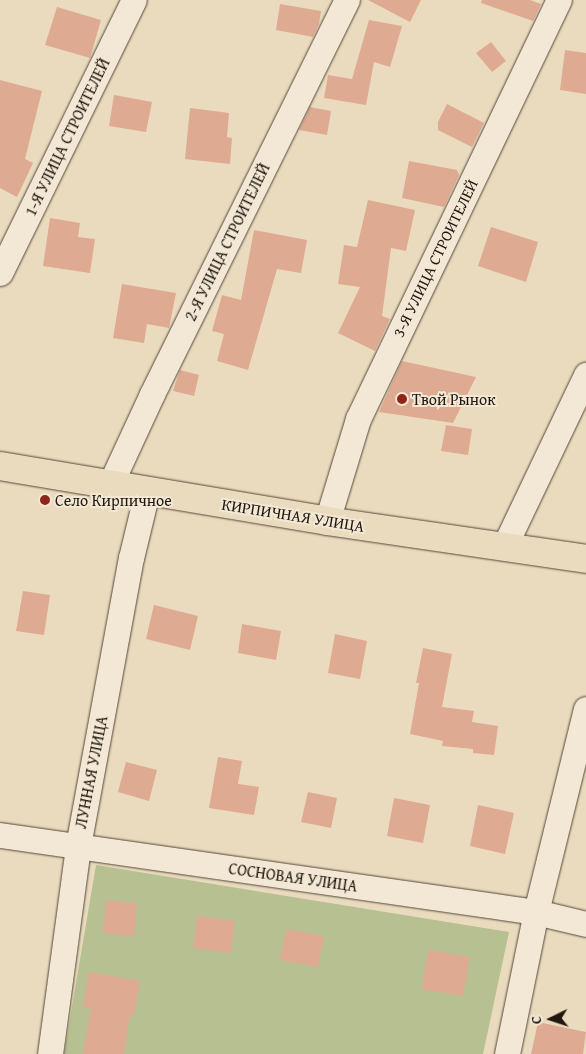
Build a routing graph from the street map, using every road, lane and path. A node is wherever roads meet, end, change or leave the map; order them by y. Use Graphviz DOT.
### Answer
graph roads {
  1 [pos="134,0"];
  2 [pos="347,0"];
  3 [pos="559,0"];
  4 [pos="0,273"];
  5 [pos="586,375"];
  6 [pos="0,466"];
  7 [pos="110,485"];
  8 [pos="147,492"];
  9 [pos="327,521"];
  10 [pos="504,547"];
  11 [pos="586,559"];
  12 [pos="586,709"];
  13 [pos="0,834"];
  14 [pos="78,846"];
  15 [pos="536,912"];
  16 [pos="586,924"];
  17 [pos="50,1054"];
  18 [pos="507,1054"];
  1 -- 4 [label="street, 1-Я УЛИЦА СТРОИТЕЛЕЙ"];
  2 -- 7 [label="street, 2-Я УЛИЦА СТРОИТЕЛЕЙ"];
  3 -- 9 [label="street, 3-Я УЛИЦА СТРОИТЕЛЕЙ"];
  5 -- 10 [label="street"];
  6 -- 7 [label="main road, КИРПИЧНАЯ УЛИЦА"];
  7 -- 8 [label="main road, КИРПИЧНАЯ УЛИЦА"];
  8 -- 9 [label="main road, КИРПИЧНАЯ УЛИЦА"];
  8 -- 14 [label="street, ЛУННАЯ УЛИЦА"];
  9 -- 10 [label="main road, КИРПИЧНАЯ УЛИЦА"];
  10 -- 11 [label="main road, КИРПИЧНАЯ УЛИЦА"];
  12 -- 15 [label="street"];
  13 -- 14 [label="street, СОСНОВАЯ УЛИЦА"];
  14 -- 15 [label="street, СОСНОВАЯ УЛИЦА"];
  14 -- 17 [label="street, ЛУННАЯ УЛИЦА"];
  15 -- 16 [label="street, СОСНОВАЯ УЛИЦА"];
  15 -- 18 [label="street"];
}
